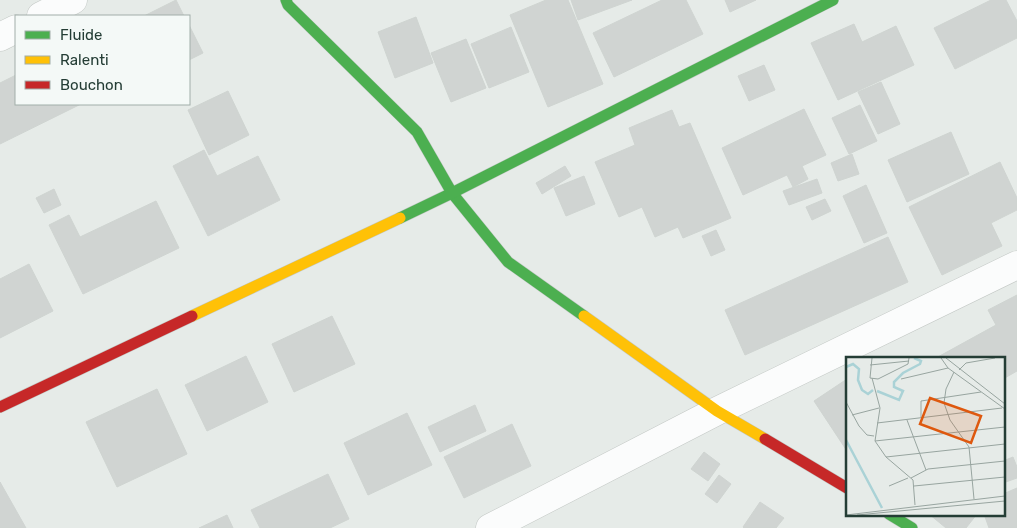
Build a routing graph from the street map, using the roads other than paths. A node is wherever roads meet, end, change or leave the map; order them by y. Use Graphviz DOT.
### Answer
graph roads {
  1 [pos="73,0"];
  2 [pos="286,0"];
  3 [pos="833,0"];
  4 [pos="43,15"];
  5 [pos="15,30"];
  6 [pos="0,37"];
  7 [pos="452,193"];
  8 [pos="1017,265"];
  9 [pos="0,406"];
  10 [pos="717,410"];
  11 [pos="846,487"];
  12 [pos="893,516"];
  13 [pos="490,528"];
  14 [pos="912,528"];
  1 -- 4 [label="street"];
  2 -- 7 [label="street"];
  3 -- 7 [label="street"];
  5 -- 6 [label="street"];
  7 -- 9 [label="street"];
  7 -- 10 [label="street"];
  8 -- 10 [label="street"];
  10 -- 11 [label="street"];
  10 -- 13 [label="street"];
  12 -- 14 [label="street"];
}
